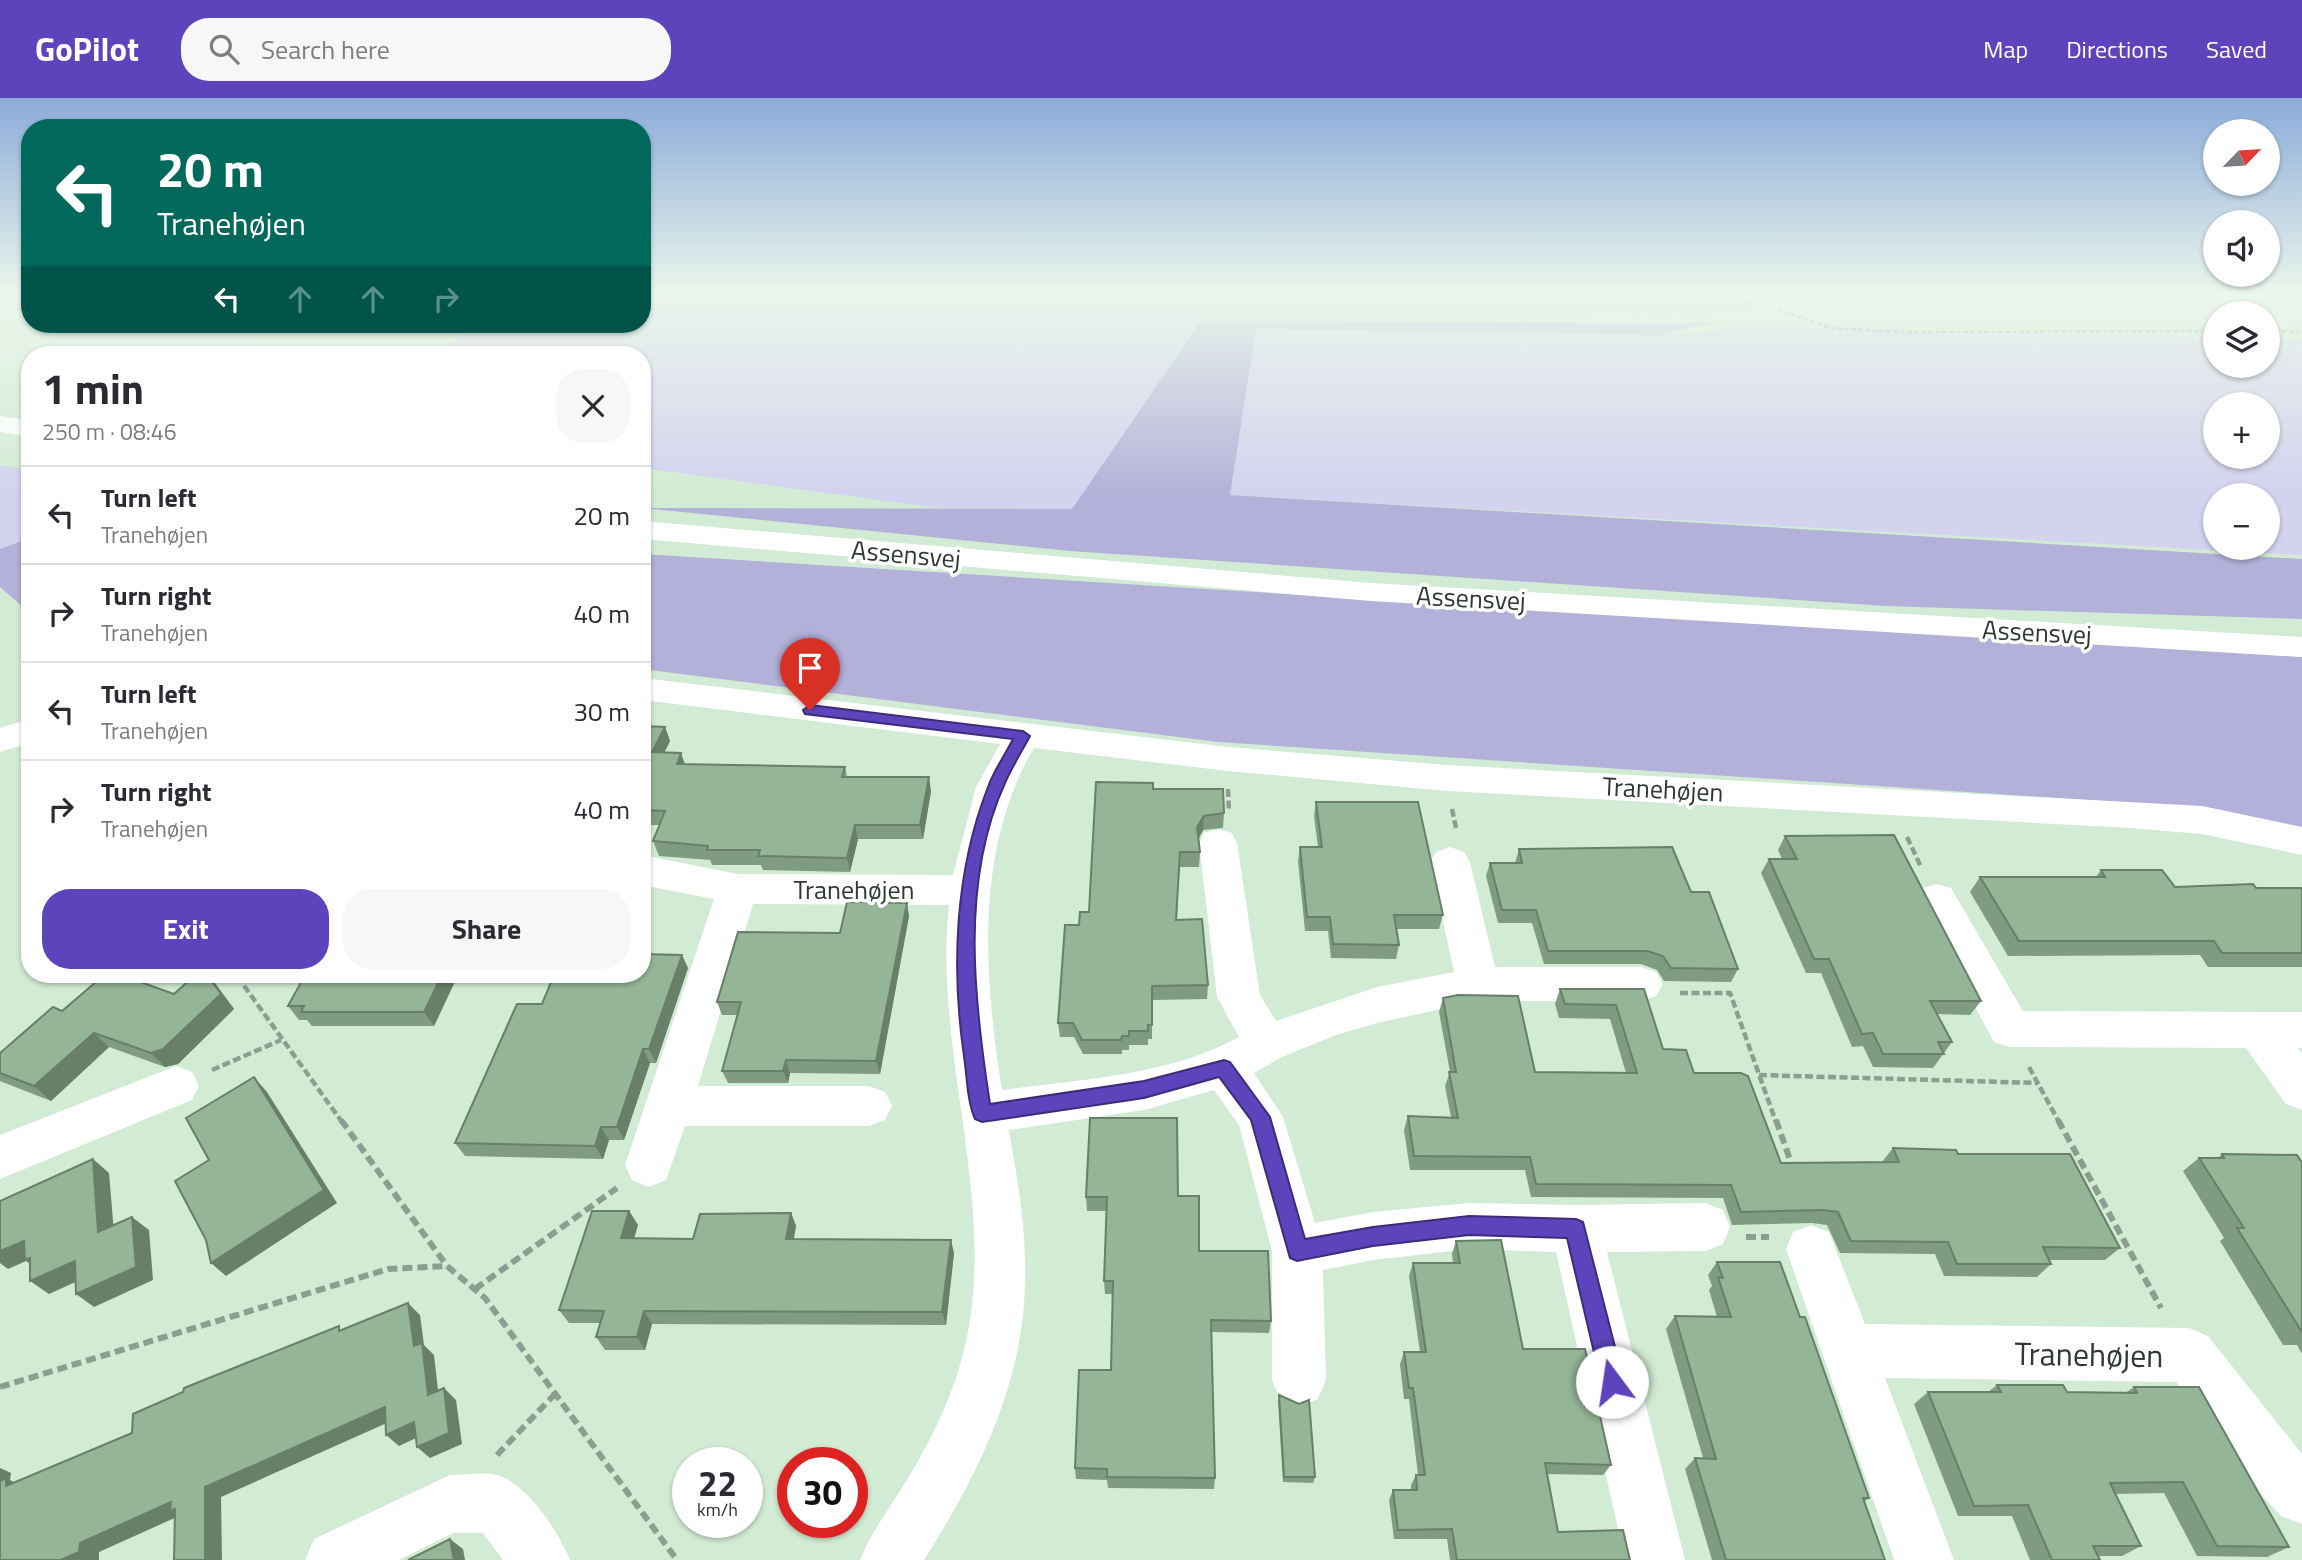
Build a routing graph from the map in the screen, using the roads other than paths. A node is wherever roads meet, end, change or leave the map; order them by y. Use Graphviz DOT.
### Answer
graph roads {
  1 [pos="0,424"];
  2 [pos="21,428"];
  3 [pos="651,531"];
  4 [pos="2302,647"];
  5 [pos="651,690"];
  6 [pos="21,734"];
  7 [pos="1023,736"];
  8 [pos="0,740"];
  9 [pos="2302,841"];
  10 [pos="1218,843"];
  11 [pos="1450,862"];
  12 [pos="651,872"];
  13 [pos="738,889"];
  14 [pos="969,890"];
  15 [pos="1937,899"];
  16 [pos="1478,984"];
  17 [pos="1641,984"];
  18 [pos="2280,1030"];
  19 [pos="1266,1044"];
  20 [pos="1224,1068"];
  21 [pos="176,1086"];
  22 [pos="2302,1090"];
  23 [pos="869,1105"];
  24 [pos="668,1106"];
  25 [pos="982,1113"];
  26 [pos="0,1157"];
  27 [pos="649,1165"];
  28 [pos="1705,1227"];
  29 [pos="1576,1229"];
  30 [pos="1811,1249"];
  31 [pos="1297,1251"];
  32 [pos="1850,1350"];
  33 [pos="1299,1380"];
  34 [pos="2302,1496"];
  35 [pos="335,1560"];
  36 [pos="540,1560"];
  37 [pos="890,1560"];
  38 [pos="1656,1560"];
  39 [pos="1924,1560"];
  1 -- 2 [label="street"];
  3 -- 4 [label="street, Assensvej"];
  5 -- 7 [label="street, Tranehøjen"];
  6 -- 8 [label="street"];
  7 -- 9 [label="street, Tranehøjen"];
  7 -- 14 [label="street"];
  10 -- 19 [label="street"];
  11 -- 16 [label="street"];
  12 -- 13 [label="street, Tranehøjen"];
  13 -- 14 [label="street, Tranehøjen"];
  13 -- 24 [label="street"];
  14 -- 25 [label="street"];
  15 -- 18 [label="street"];
  16 -- 17 [label="street"];
  16 -- 19 [label="street"];
  18 -- 22 [label="street"];
  19 -- 20 [label="street"];
  20 -- 25 [label="street"];
  20 -- 31 [label="street"];
  21 -- 26 [label="street"];
  23 -- 24 [label="street"];
  24 -- 27 [label="street"];
  25 -- 37 [label="street"];
  28 -- 29 [label="street"];
  29 -- 31 [label="street"];
  29 -- 38 [label="street"];
  30 -- 32 [label="street"];
  31 -- 33 [label="street"];
  32 -- 34 [label="street, Tranehøjen"];
  32 -- 39 [label="street"];
  35 -- 36 [label="street"];
}
